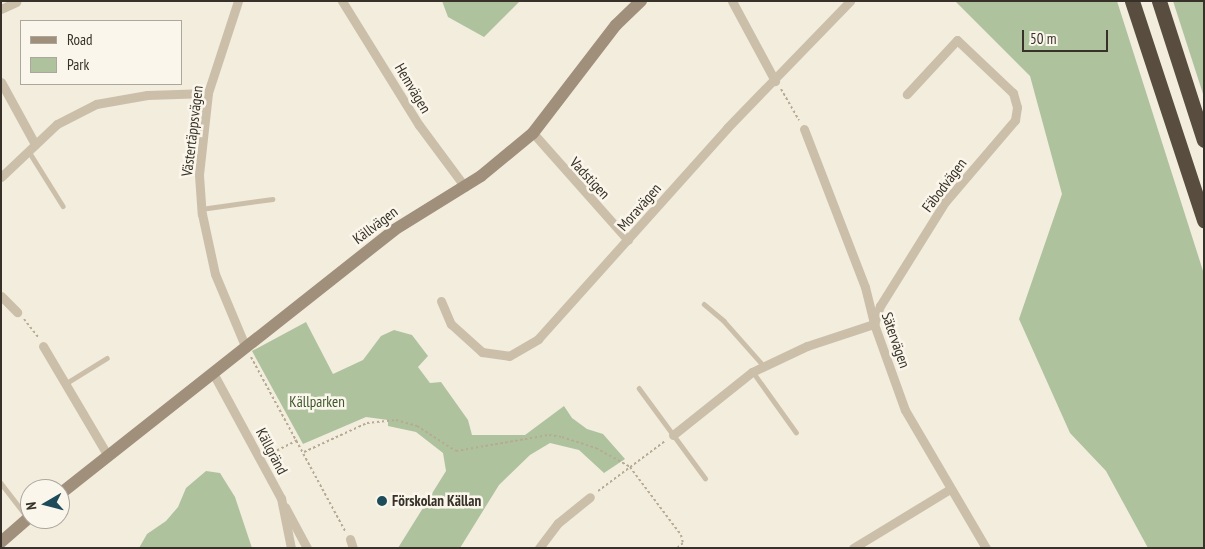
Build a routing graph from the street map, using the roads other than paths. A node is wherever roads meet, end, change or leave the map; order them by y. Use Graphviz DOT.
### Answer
graph roads {
  1 [pos="238,1"];
  2 [pos="342,1"];
  3 [pos="641,1"];
  4 [pos="732,1"];
  5 [pos="850,1"];
  6 [pos="1132,1"];
  7 [pos="1159,1"];
  8 [pos="16,2"];
  9 [pos="1,9"];
  10 [pos="775,81"];
  11 [pos="1,82"];
  12 [pos="208,93"];
  13 [pos="907,94"];
  14 [pos="804,128"];
  15 [pos="533,134"];
  16 [pos="1204,140"];
  17 [pos="31,147"];
  18 [pos="1,177"];
  19 [pos="465,187"];
  20 [pos="272,199"];
  21 [pos="64,206"];
  22 [pos="201,209"];
  23 [pos="1204,220"];
  24 [pos="628,240"];
  25 [pos="1,296"];
  26 [pos="441,301"];
  27 [pos="704,304"];
  28 [pos="17,312"];
  29 [pos="874,324"];
  30 [pos="43,346"];
  31 [pos="246,348"];
  32 [pos="107,358"];
  33 [pos="764,366"];
  34 [pos="752,372"];
  35 [pos="213,373"];
  36 [pos="65,384"];
  37 [pos="639,388"];
  38 [pos="796,432"];
  39 [pos="673,435"];
  40 [pos="108,456"];
  41 [pos="705,478"];
  42 [pos="1,483"];
  43 [pos="70,486"];
  44 [pos="950,489"];
  45 [pos="590,497"];
  46 [pos="281,498"];
  47 [pos="20,507"];
  48 [pos="20,526"];
  49 [pos="1,542"];
  50 [pos="291,548"];
  51 [pos="307,548"];
  52 [pos="539,548"];
  53 [pos="854,548"];
  54 [pos="986,548"];
  1 -- 12 [label="street, Västertäppsvägen"];
  2 -- 19 [label="street, Hemvägen"];
  3 -- 15 [label="street, Källvägen"];
  4 -- 10 [label="street"];
  5 -- 10 [label="street, Moravägen"];
  6 -- 23 [label="highway"];
  7 -- 16 [label="highway"];
  8 -- 9 [label="street"];
  10 -- 24 [label="street, Moravägen"];
  11 -- 17 [label="street"];
  12 -- 17 [label="street"];
  12 -- 22 [label="street, Västertäppsvägen"];
  13 -- 29 [label="street, Fäbodvägen"];
  14 -- 29 [label="street, Sätervägen"];
  15 -- 19 [label="street, Källvägen"];
  15 -- 24 [label="street, Vadstigen"];
  17 -- 18 [label="street"];
  17 -- 21 [label="lane"];
  19 -- 31 [label="street, Källvägen"];
  20 -- 22 [label="lane"];
  22 -- 31 [label="street, Västertäppsvägen"];
  24 -- 26 [label="street, Moravägen"];
  25 -- 28 [label="street"];
  27 -- 33 [label="lane"];
  29 -- 33 [label="street"];
  29 -- 44 [label="street, Sätervägen"];
  30 -- 36 [label="street"];
  31 -- 35 [label="street, Källvägen"];
  32 -- 36 [label="lane"];
  33 -- 34 [label="street"];
  34 -- 38 [label="lane"];
  34 -- 39 [label="street"];
  35 -- 40 [label="street, Källvägen"];
  35 -- 46 [label="street, Källgränd"];
  36 -- 40 [label="street"];
  37 -- 39 [label="lane"];
  39 -- 41 [label="lane"];
  40 -- 43 [label="street, Källvägen"];
  42 -- 47 [label="lane"];
  44 -- 53 [label="street"];
  44 -- 54 [label="street, Sätervägen"];
  45 -- 52 [label="street"];
  46 -- 50 [label="street, Källgränd"];
  46 -- 51 [label="street"];
  48 -- 49 [label="street"];
}
